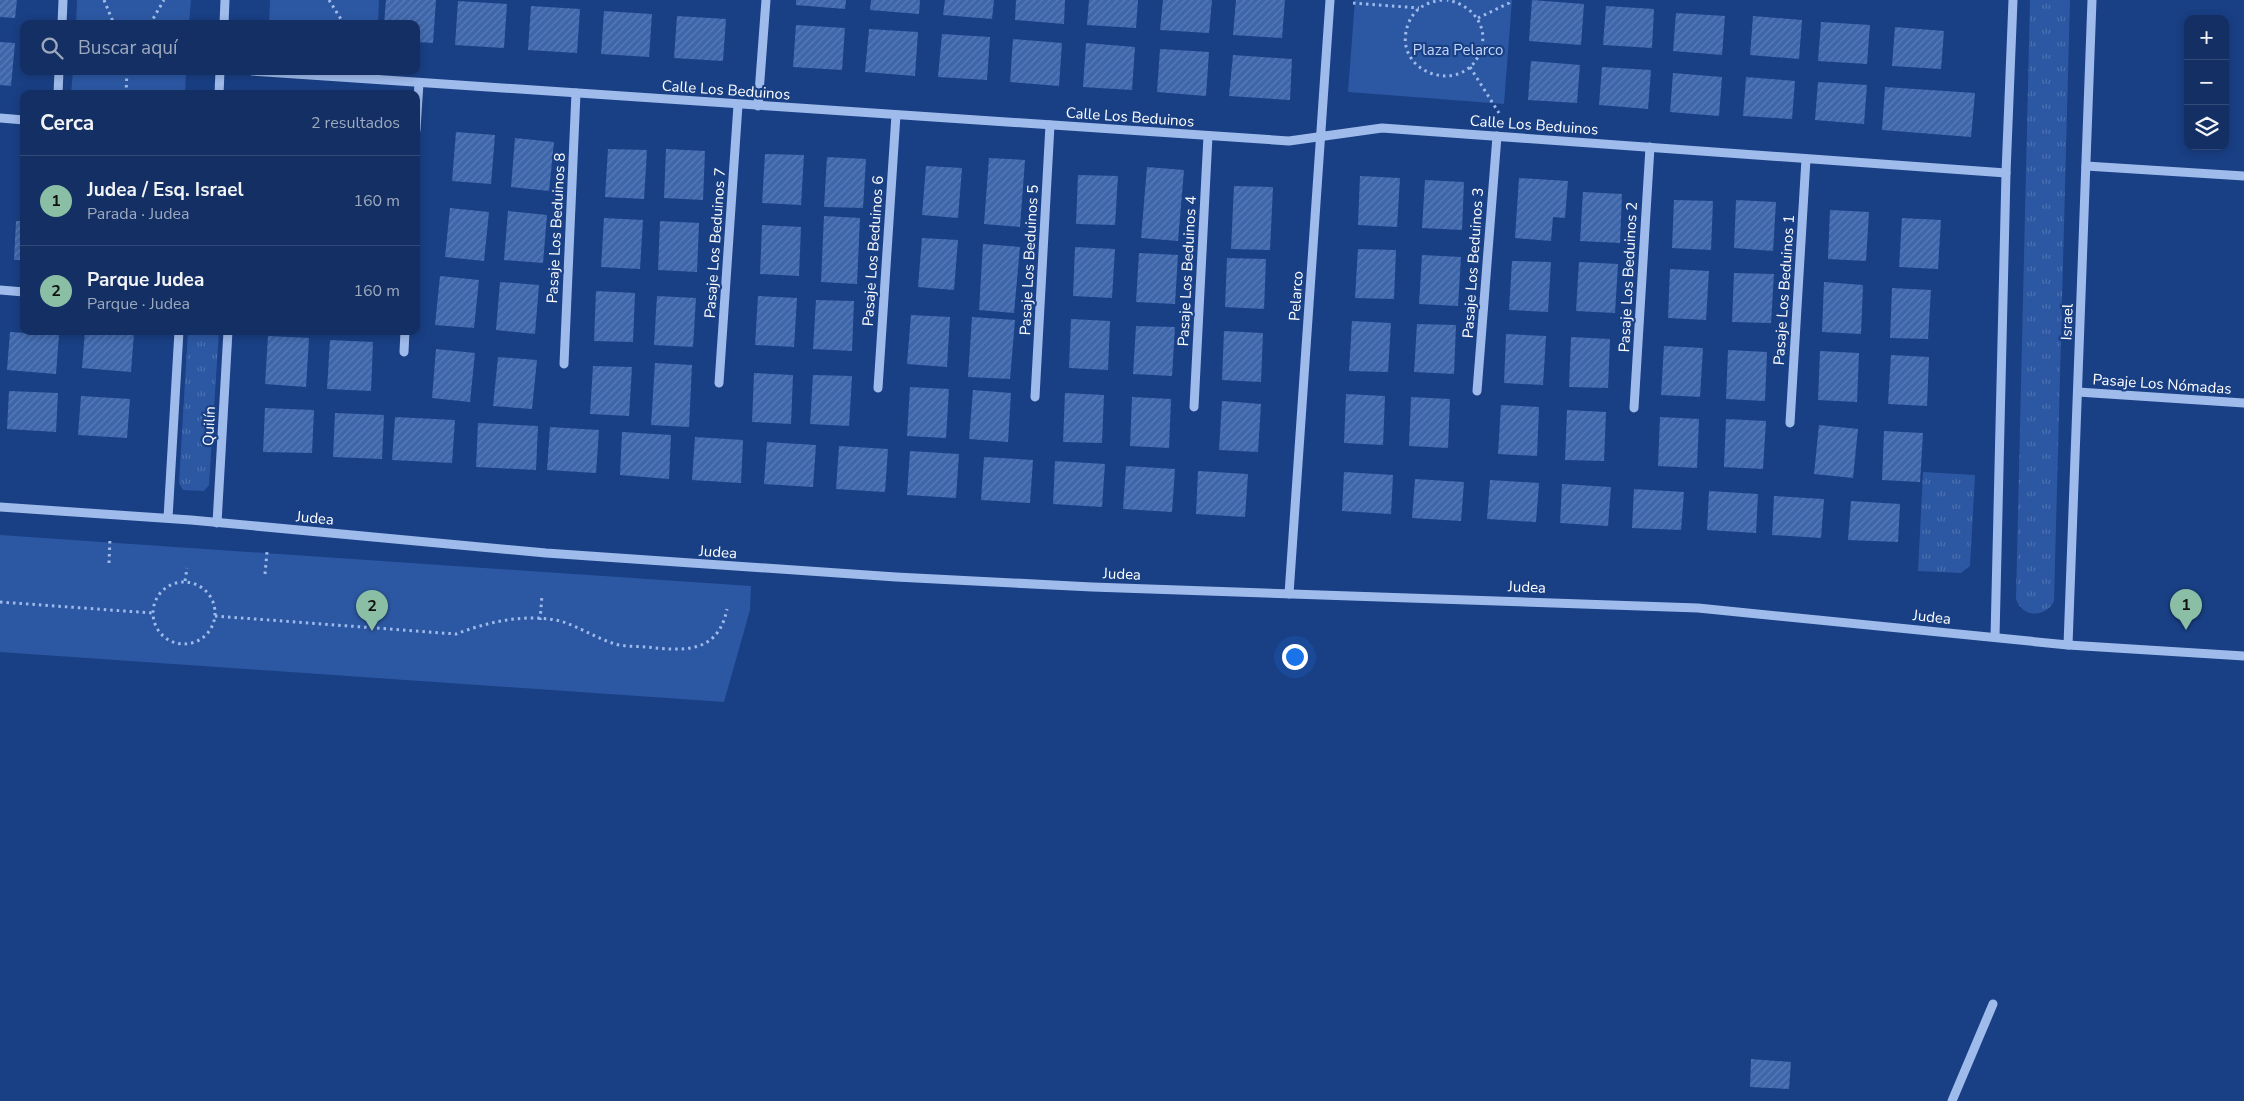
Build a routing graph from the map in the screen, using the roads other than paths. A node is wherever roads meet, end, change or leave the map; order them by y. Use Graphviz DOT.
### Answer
graph roads {
  1 [pos="63,0"];
  2 [pos="225,0"];
  3 [pos="766,0"];
  4 [pos="2013,0"];
  5 [pos="2092,0"];
  6 [pos="1330,1"];
  7 [pos="62,20"];
  8 [pos="224,20"];
  9 [pos="59,75"];
  10 [pos="220,75"];
  11 [pos="308,75"];
  12 [pos="419,83"];
  13 [pos="58,90"];
  14 [pos="219,90"];
  15 [pos="419,90"];
  16 [pos="576,94"];
  17 [pos="738,104"];
  18 [pos="758,106"];
  19 [pos="896,115"];
  20 [pos="0,118"];
  21 [pos="20,120"];
  22 [pos="1050,125"];
  23 [pos="1208,136"];
  24 [pos="1497,136"];
  25 [pos="1320,137"];
  26 [pos="1650,147"];
  27 [pos="1806,159"];
  28 [pos="2086,166"];
  29 [pos="2006,173"];
  30 [pos="2244,176"];
  31 [pos="0,290"];
  32 [pos="20,292"];
  33 [pos="179,335"];
  34 [pos="228,335"];
  35 [pos="405,335"];
  36 [pos="404,352"];
  37 [pos="564,364"];
  38 [pos="720,383"];
  39 [pos="878,388"];
  40 [pos="1477,391"];
  41 [pos="2078,392"];
  42 [pos="1036,397"];
  43 [pos="2244,403"];
  44 [pos="1194,407"];
  45 [pos="1634,408"];
  46 [pos="1790,423"];
  47 [pos="0,506"];
  48 [pos="168,518"];
  49 [pos="217,523"];
  50 [pos="1289,594"];
  51 [pos="1995,637"];
  52 [pos="2068,645"];
  53 [pos="2244,656"];
  54 [pos="1993,1004"];
  55 [pos="1952,1101"];
  1 -- 7 [label="street"];
  2 -- 8 [label="street"];
  3 -- 18 [label="street"];
  4 -- 29 [label="street"];
  5 -- 28 [label="street, Israel"];
  6 -- 25 [label="street, Pelarco"];
  9 -- 13 [label="street"];
  10 -- 14 [label="street"];
  11 -- 12 [label="street, Calle Los Beduinos"];
  12 -- 15 [label="street"];
  12 -- 16 [label="street, Calle Los Beduinos"];
  16 -- 17 [label="street, Calle Los Beduinos"];
  16 -- 37 [label="street, Pasaje Los Beduinos 8"];
  17 -- 18 [label="street, Calle Los Beduinos"];
  17 -- 38 [label="street, Pasaje Los Beduinos 7"];
  18 -- 19 [label="street, Calle Los Beduinos"];
  19 -- 22 [label="street, Calle Los Beduinos"];
  19 -- 39 [label="street, Pasaje Los Beduinos 6"];
  20 -- 21 [label="street"];
  22 -- 23 [label="street, Calle Los Beduinos"];
  22 -- 42 [label="street, Pasaje Los Beduinos 5"];
  23 -- 25 [label="street, Calle Los Beduinos"];
  23 -- 44 [label="street, Pasaje Los Beduinos 4"];
  24 -- 25 [label="street, Calle Los Beduinos"];
  24 -- 26 [label="street, Calle Los Beduinos"];
  24 -- 40 [label="street, Pasaje Los Beduinos 3"];
  25 -- 50 [label="street, Pelarco"];
  26 -- 27 [label="street, Calle Los Beduinos"];
  26 -- 45 [label="street, Pasaje Los Beduinos 2"];
  27 -- 29 [label="street, Calle Los Beduinos"];
  27 -- 46 [label="street, Pasaje Los Beduinos 1"];
  28 -- 30 [label="street"];
  28 -- 41 [label="street, Israel"];
  29 -- 51 [label="street"];
  31 -- 32 [label="street"];
  33 -- 48 [label="street"];
  34 -- 49 [label="street, Quilín"];
  35 -- 36 [label="street"];
  41 -- 43 [label="street, Pasaje Los Nómadas"];
  41 -- 52 [label="street, Israel"];
  47 -- 48 [label="street, Judea"];
  48 -- 49 [label="street, Judea"];
  49 -- 50 [label="street, Judea"];
  50 -- 51 [label="street, Judea"];
  51 -- 52 [label="street, Judea"];
  52 -- 53 [label="street, Judea"];
  54 -- 55 [label="street"];
}
